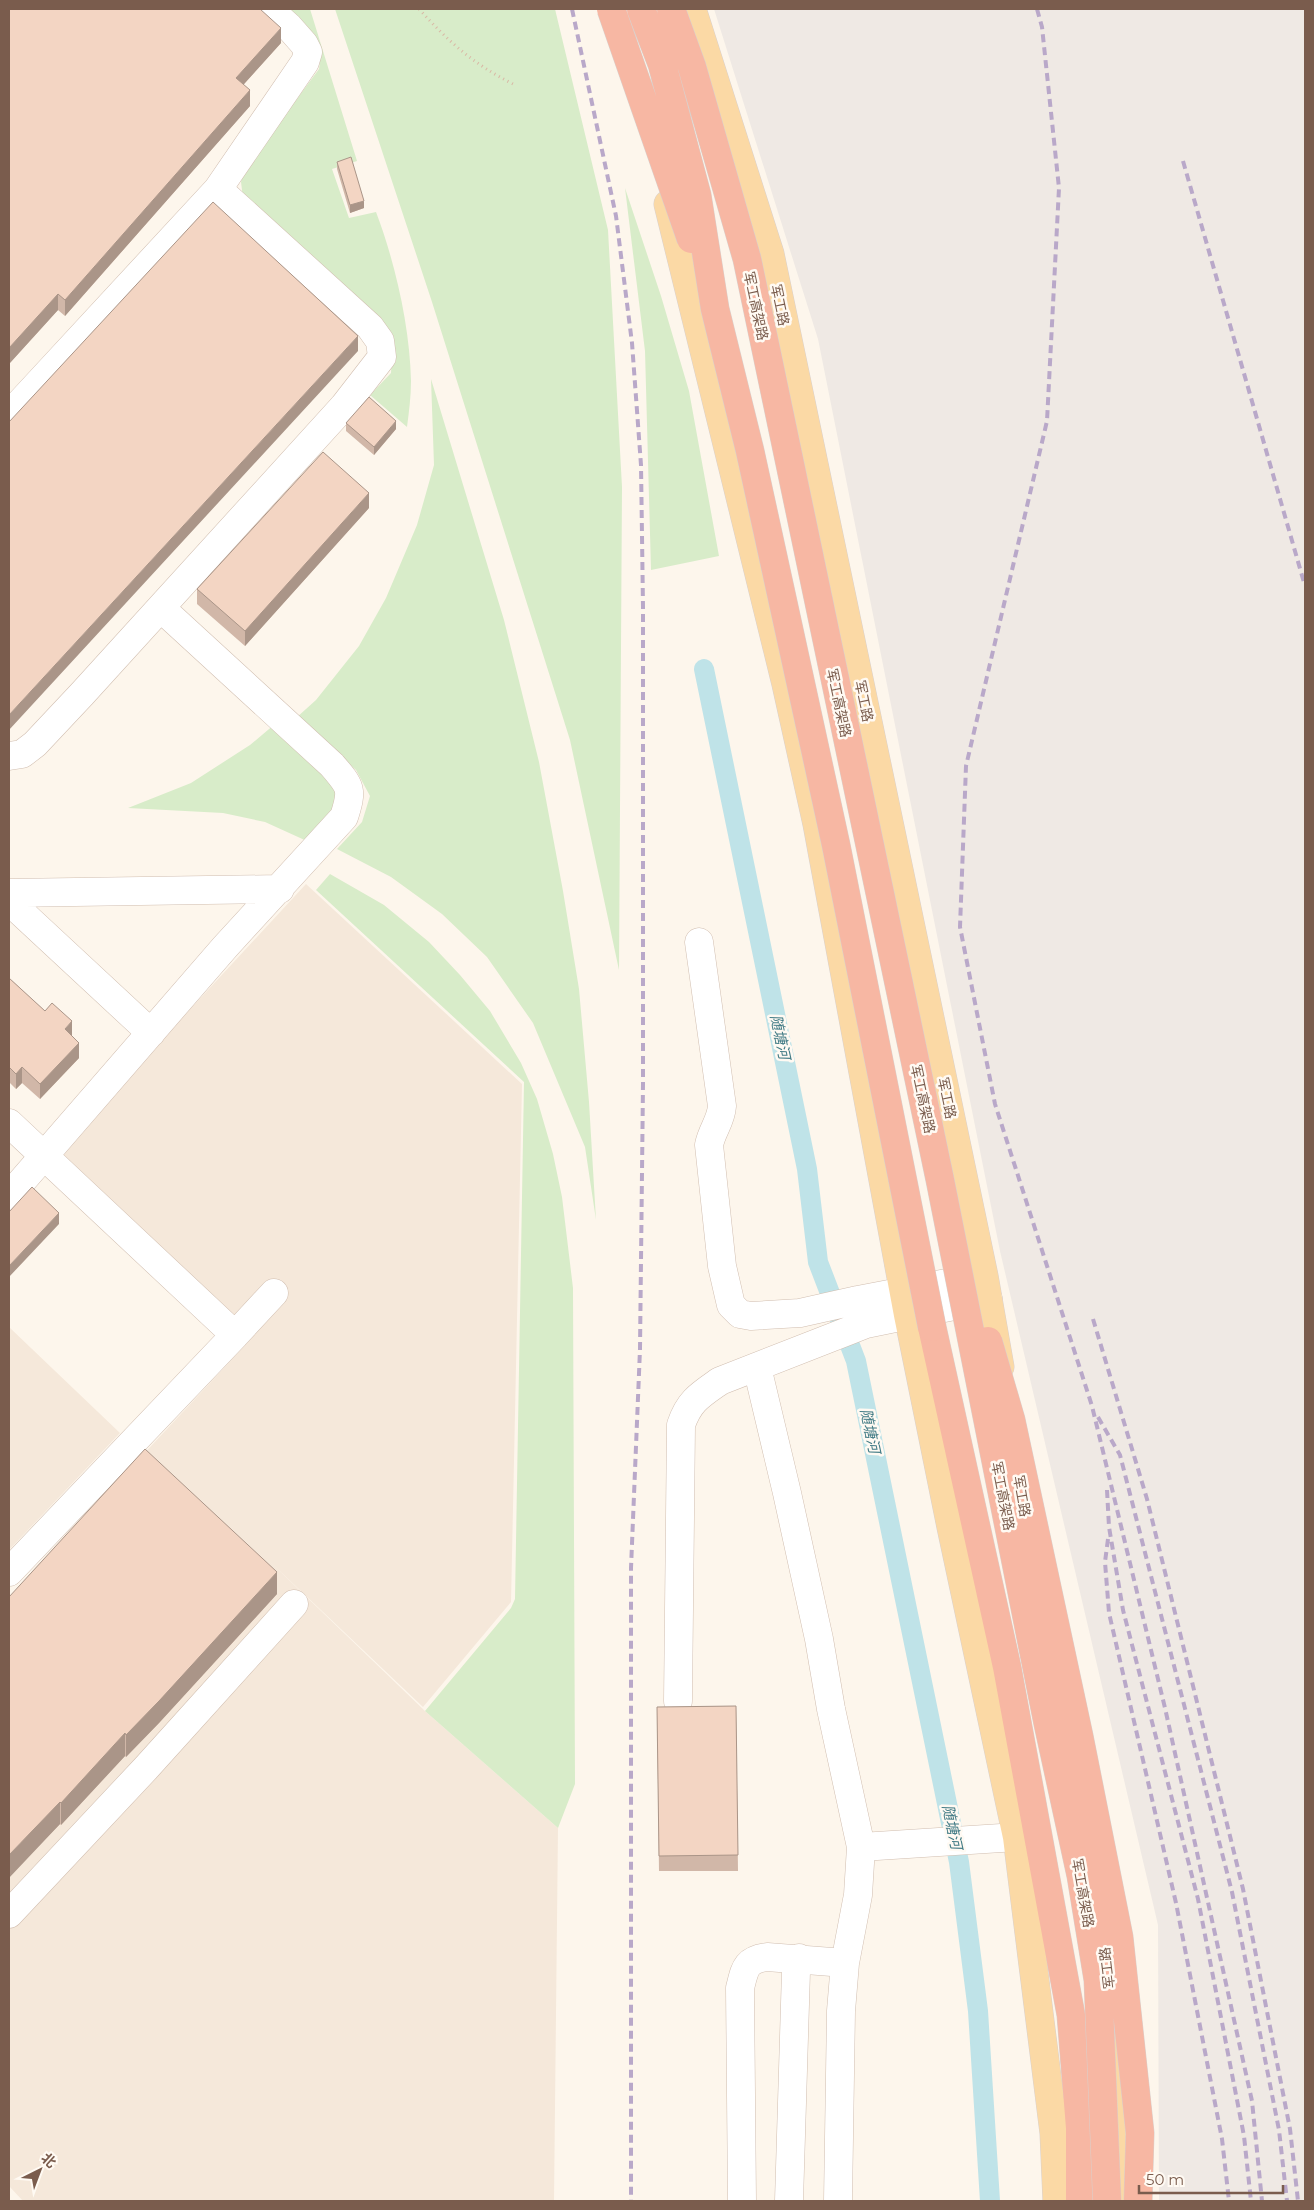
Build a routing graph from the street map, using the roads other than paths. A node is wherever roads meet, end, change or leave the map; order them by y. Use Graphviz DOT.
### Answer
graph roads {
  1 [pos="269,9"];
  2 [pos="611,9"];
  3 [pos="618,9"];
  4 [pos="642,9"];
  5 [pos="671,9"];
  6 [pos="692,9"];
  7 [pos="218,189"];
  8 [pos="715,308"];
  9 [pos="9,415"];
  10 [pos="162,609"];
  11 [pos="9,756"];
  12 [pos="280,889"];
  13 [pos="9,893"];
  14 [pos="9,901"];
  15 [pos="699,942"];
  16 [pos="151,1033"];
  17 [pos="9,1122"];
  18 [pos="50,1160"];
  19 [pos="940,1180"];
  20 [pos="9,1196"];
  21 [pos="986,1287"];
  22 [pos="274,1293"];
  23 [pos="906,1303"];
  24 [pos="862,1312"];
  25 [pos="235,1335"];
  26 [pos="757,1367"];
  27 [pos="9,1572"];
  28 [pos="294,1604"];
  29 [pos="678,1701"];
  30 [pos="1017,1837"];
  31 [pos="861,1847"];
  32 [pos="9,1914"];
  33 [pos="799,1958"];
  34 [pos="845,1963"];
  35 [pos="742,2201"];
  36 [pos="789,2201"];
  37 [pos="838,2201"];
  38 [pos="1057,2201"];
  39 [pos="1080,2201"];
  40 [pos="1107,2201"];
  41 [pos="1120,2201"];
  42 [pos="1138,2201"];
  1 -- 7 [label="street"];
  2 -- 8 [label="highway, bridge"];
  3 -- 23 [label="main road"];
  4 -- 8 [label="highway, bridge"];
  5 -- 19 [label="highway, 军工高架路, bridge"];
  6 -- 21 [label="main road, 军工路"];
  7 -- 9 [label="street"];
  7 -- 10 [label="street"];
  8 -- 39 [label="highway, bridge"];
  10 -- 11 [label="street"];
  10 -- 12 [label="street"];
  12 -- 13 [label="street"];
  12 -- 16 [label="street"];
  14 -- 16 [label="street"];
  15 -- 24 [label="street"];
  16 -- 18 [label="street"];
  17 -- 18 [label="street"];
  18 -- 20 [label="street"];
  18 -- 25 [label="street"];
  19 -- 40 [label="highway, 军工高架路, bridge"];
  19 -- 42 [label="highway, bridge"];
  21 -- 23 [label="street"];
  21 -- 41 [label="main road, 军工路"];
  22 -- 25 [label="street"];
  23 -- 24 [label="street"];
  23 -- 30 [label="main road"];
  24 -- 26 [label="street"];
  25 -- 27 [label="street"];
  26 -- 29 [label="street"];
  26 -- 31 [label="street"];
  28 -- 32 [label="street"];
  30 -- 31 [label="street"];
  30 -- 38 [label="main road"];
  31 -- 34 [label="street"];
  33 -- 34 [label="street"];
  33 -- 35 [label="street"];
  33 -- 36 [label="street"];
  34 -- 37 [label="street"];
}
